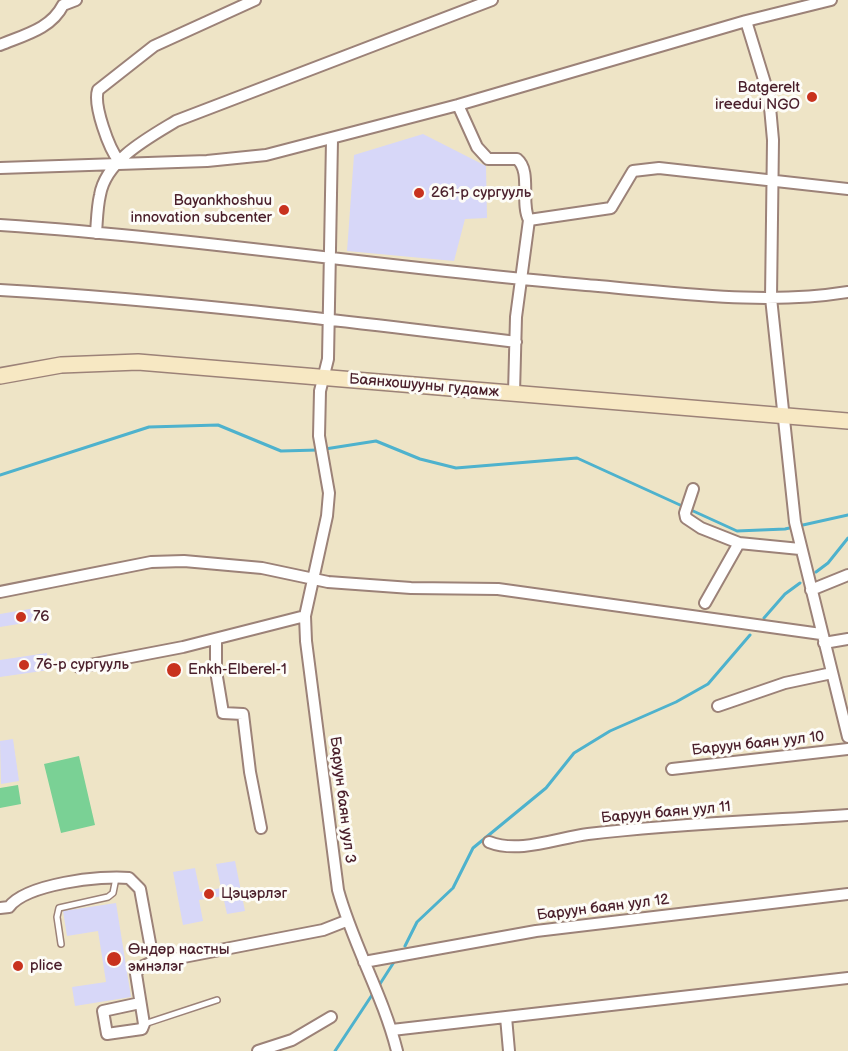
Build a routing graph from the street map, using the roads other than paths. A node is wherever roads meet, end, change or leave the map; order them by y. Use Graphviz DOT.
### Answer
graph roads {
  1 [pos="76,0"];
  2 [pos="255,0"];
  3 [pos="492,0"];
  4 [pos="831,0"];
  5 [pos="63,2"];
  6 [pos="746,21"];
  7 [pos="0,45"];
  8 [pos="458,105"];
  9 [pos="332,140"];
  10 [pos="117,163"];
  11 [pos="0,168"];
  12 [pos="770,180"];
  13 [pos="848,189"];
  14 [pos="529,220"];
  15 [pos="0,225"];
  16 [pos="96,233"];
  17 [pos="331,260"];
  18 [pos="522,279"];
  19 [pos="0,290"];
  20 [pos="848,292"];
  21 [pos="771,298"];
  22 [pos="329,319"];
  23 [pos="516,342"];
  24 [pos="0,376"];
  25 [pos="324,377"];
  26 [pos="514,393"];
  27 [pos="784,416"];
  28 [pos="848,421"];
  29 [pos="693,489"];
  30 [pos="739,543"];
  31 [pos="800,549"];
  32 [pos="848,575"];
  33 [pos="312,578"];
  34 [pos="811,590"];
  35 [pos="0,592"];
  36 [pos="705,603"];
  37 [pos="305,616"];
  38 [pos="822,638"];
  39 [pos="848,639"];
  40 [pos="216,640"];
  41 [pos="79,667"];
  42 [pos="832,673"];
  43 [pos="848,686"];
  44 [pos="836,688"];
  45 [pos="718,706"];
  46 [pos="848,736"];
  47 [pos="848,749"];
  48 [pos="672,769"];
  49 [pos="848,814"];
  50 [pos="261,828"];
  51 [pos="489,842"];
  52 [pos="116,876"];
  53 [pos="848,894"];
  54 [pos="0,908"];
  55 [pos="346,921"];
  56 [pos="61,944"];
  57 [pos="157,960"];
  58 [pos="364,962"];
  59 [pos="848,978"];
  60 [pos="217,1000"];
  61 [pos="140,1003"];
  62 [pos="332,1017"];
  63 [pos="506,1017"];
  64 [pos="144,1024"];
  65 [pos="392,1030"];
  66 [pos="258,1051"];
  67 [pos="397,1051"];
  68 [pos="509,1051"];
  1 -- 5 [label="street"];
  2 -- 10 [label="street"];
  3 -- 10 [label="street"];
  4 -- 6 [label="street"];
  5 -- 7 [label="street"];
  6 -- 8 [label="street"];
  6 -- 12 [label="street"];
  8 -- 9 [label="street"];
  8 -- 14 [label="street"];
  9 -- 10 [label="street"];
  9 -- 17 [label="street, Баруун баян уул 3"];
  10 -- 11 [label="street"];
  10 -- 16 [label="street"];
  12 -- 13 [label="street"];
  12 -- 14 [label="street"];
  12 -- 21 [label="street"];
  14 -- 18 [label="street"];
  15 -- 16 [label="street"];
  16 -- 17 [label="street"];
  17 -- 18 [label="street"];
  17 -- 22 [label="street, Баруун баян уул 3"];
  18 -- 21 [label="street"];
  18 -- 23 [label="street"];
  19 -- 22 [label="street"];
  20 -- 21 [label="street"];
  21 -- 27 [label="street"];
  22 -- 23 [label="street"];
  22 -- 25 [label="street, Баруун баян уул 3"];
  23 -- 26 [label="street"];
  24 -- 25 [label="main road, Баянхошууны гудамж"];
  25 -- 26 [label="main road, Баянхошууны гудамж"];
  25 -- 33 [label="street, Баруун баян уул 3"];
  26 -- 27 [label="main road, Баянхошууны гудамж"];
  27 -- 28 [label="main road, Баянхошууны гудамж"];
  27 -- 31 [label="street"];
  29 -- 30 [label="street"];
  30 -- 31 [label="street"];
  30 -- 36 [label="street"];
  31 -- 34 [label="street"];
  32 -- 34 [label="street"];
  33 -- 35 [label="street"];
  33 -- 37 [label="street, Баруун баян уул 3"];
  33 -- 38 [label="street"];
  34 -- 38 [label="street"];
  37 -- 40 [label="street"];
  37 -- 55 [label="street, Баруун баян уул 3"];
  38 -- 39 [label="street"];
  38 -- 42 [label="street"];
  40 -- 41 [label="street"];
  40 -- 50 [label="street"];
  42 -- 44 [label="street"];
  42 -- 45 [label="street"];
  43 -- 44 [label="street"];
  44 -- 46 [label="street"];
  47 -- 48 [label="street, Баруун баян уул 10"];
  49 -- 51 [label="street, Баруун баян уул 11"];
  52 -- 54 [label="street"];
  52 -- 56 [label="lane"];
  52 -- 57 [label="street"];
  53 -- 58 [label="street, Баруун баян уул 12"];
  55 -- 57 [label="street"];
  55 -- 58 [label="street, Баруун баян уул 3"];
  57 -- 61 [label="street"];
  58 -- 65 [label="street, Баруун баян уул 3"];
  59 -- 63 [label="street"];
  60 -- 64 [label="lane"];
  61 -- 64 [label="street"];
  61 -- 64 [label="street"];
  62 -- 66 [label="street"];
  63 -- 65 [label="street"];
  63 -- 68 [label="street"];
  65 -- 67 [label="street, Баруун баян уул 3"];
}
